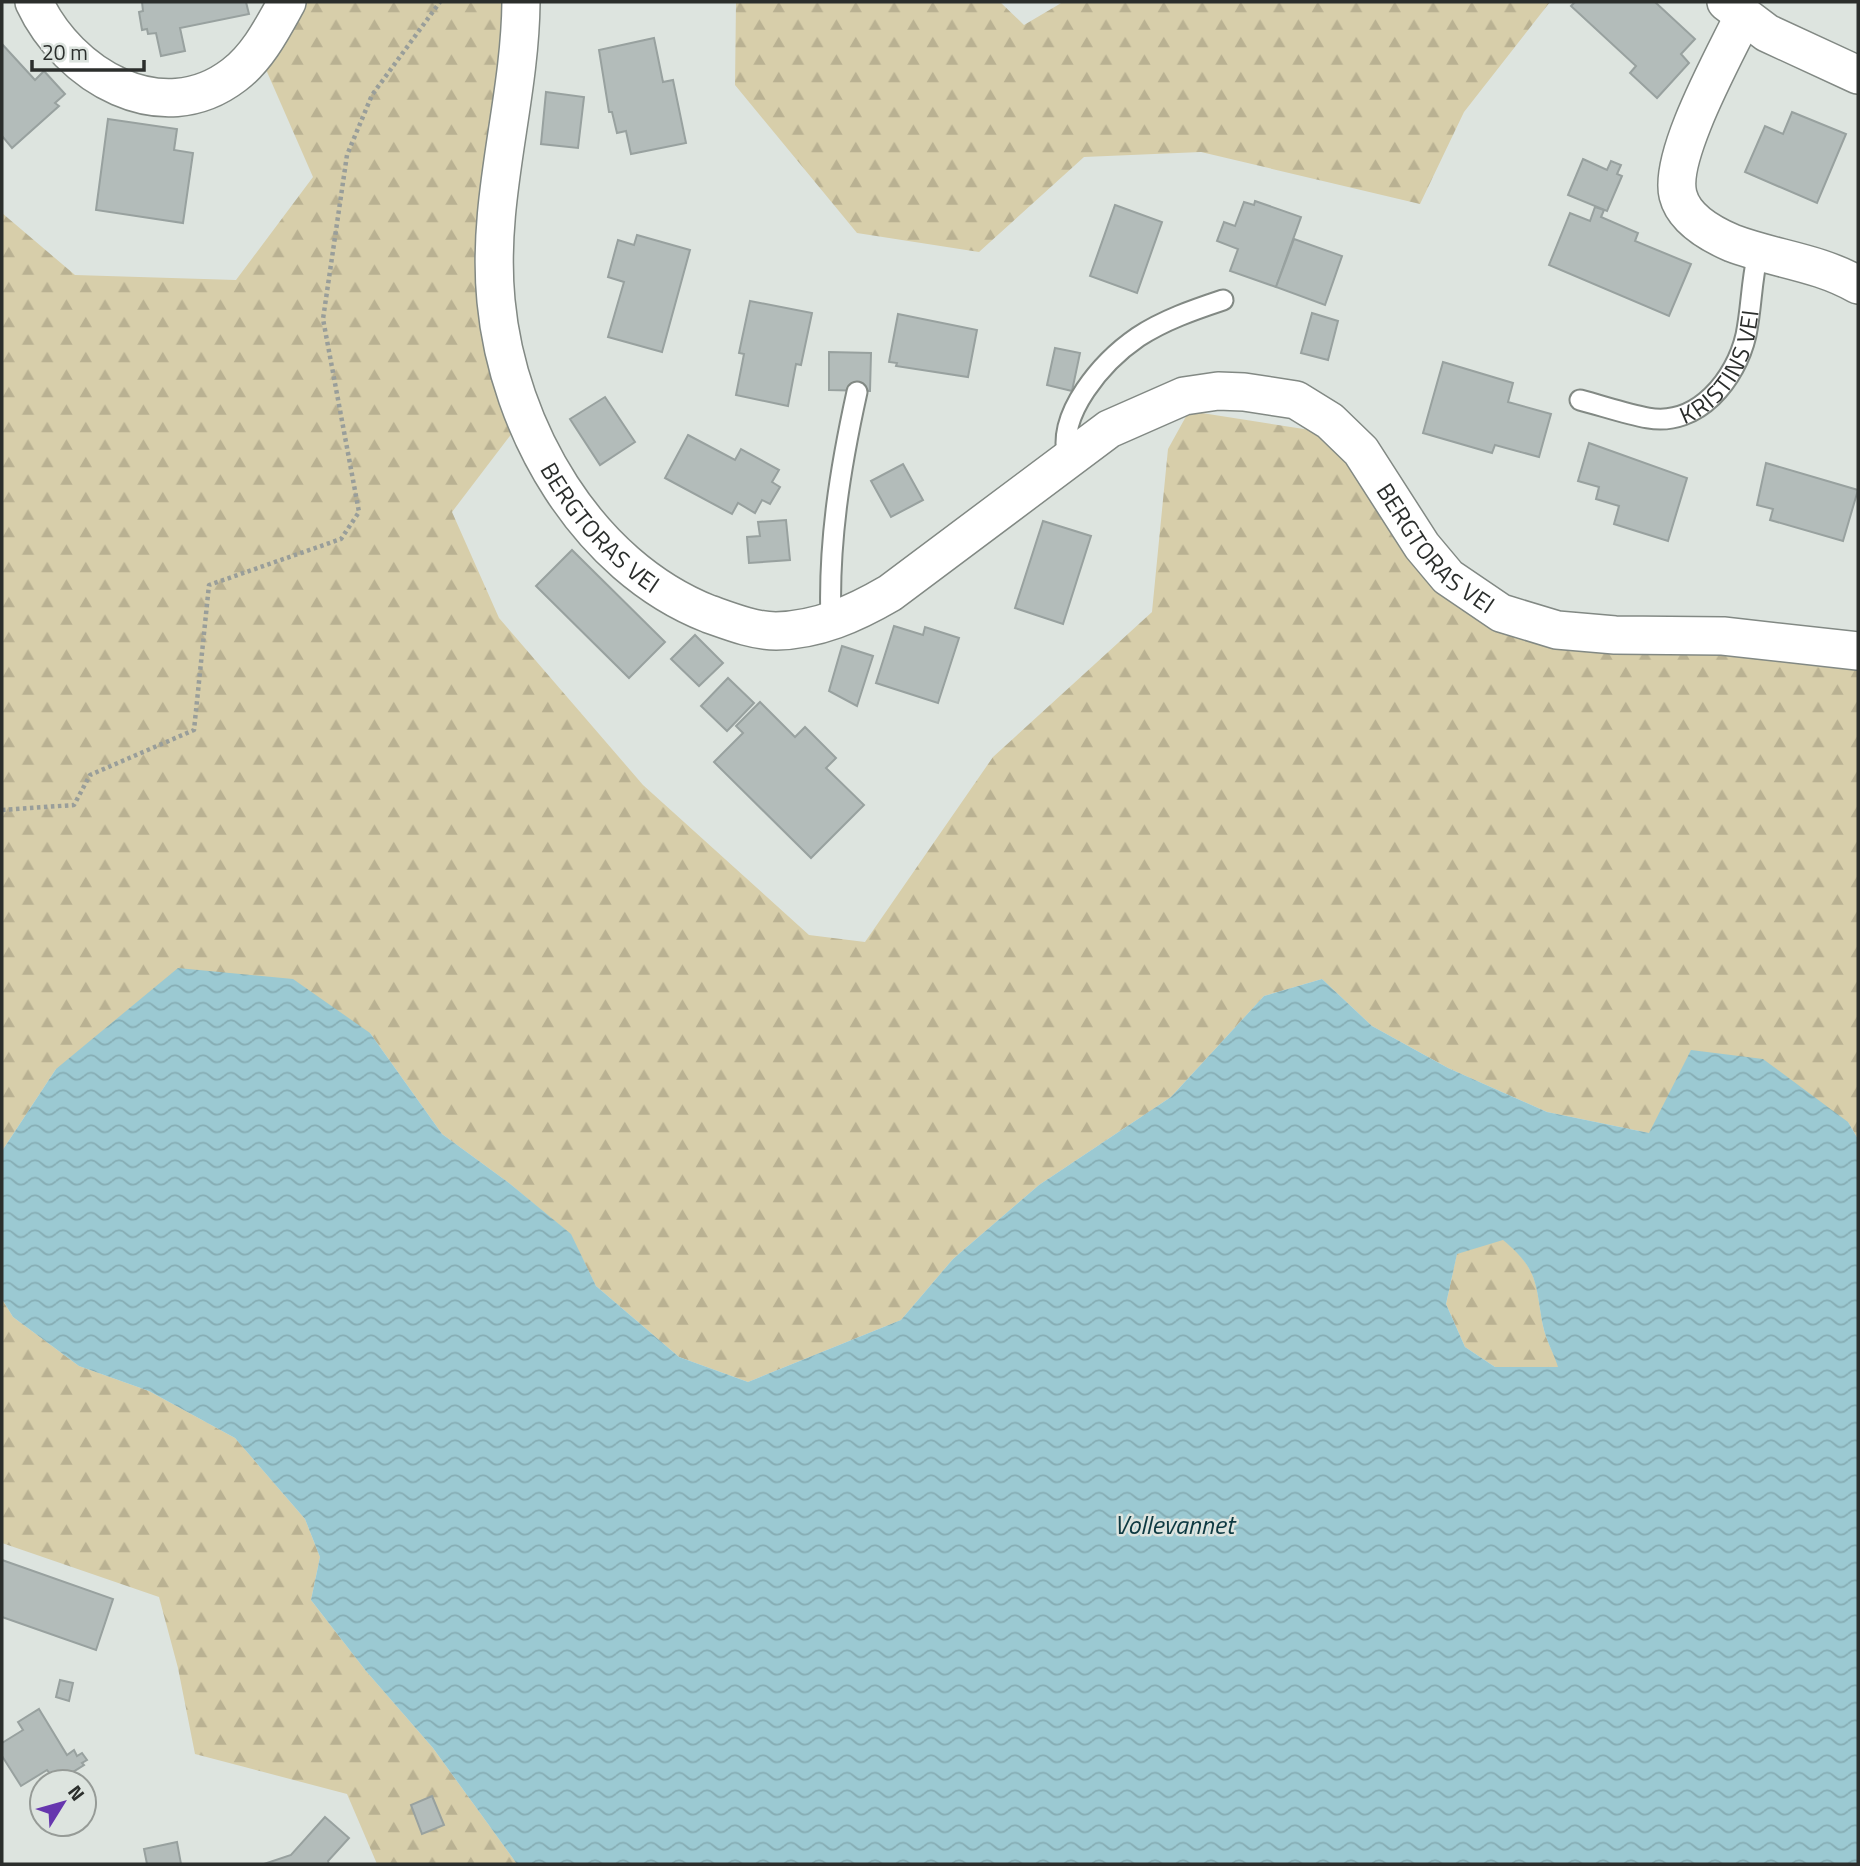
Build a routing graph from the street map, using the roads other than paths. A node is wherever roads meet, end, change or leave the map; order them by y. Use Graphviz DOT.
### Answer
graph roads {
  1 [pos="34,2"];
  2 [pos="287,2"];
  3 [pos="521,2"];
  4 [pos="1734,9"];
  5 [pos="1858,75"];
  6 [pos="1759,249"];
  7 [pos="1858,285"];
  8 [pos="1223,300"];
  9 [pos="856,392"];
  10 [pos="1580,400"];
  11 [pos="1068,458"];
  12 [pos="831,622"];
  13 [pos="1858,651"];
  1 -- 2 [label="street"];
  3 -- 12 [label="street, BERGTORAS VEI"];
  4 -- 5 [label="street"];
  4 -- 6 [label="street"];
  6 -- 7 [label="street"];
  6 -- 10 [label="lane, KRISTINS VEI"];
  8 -- 11 [label="lane"];
  9 -- 12 [label="lane"];
  11 -- 12 [label="street, BERGTORAS VEI"];
  11 -- 13 [label="street, BERGTORAS VEI"];
}
